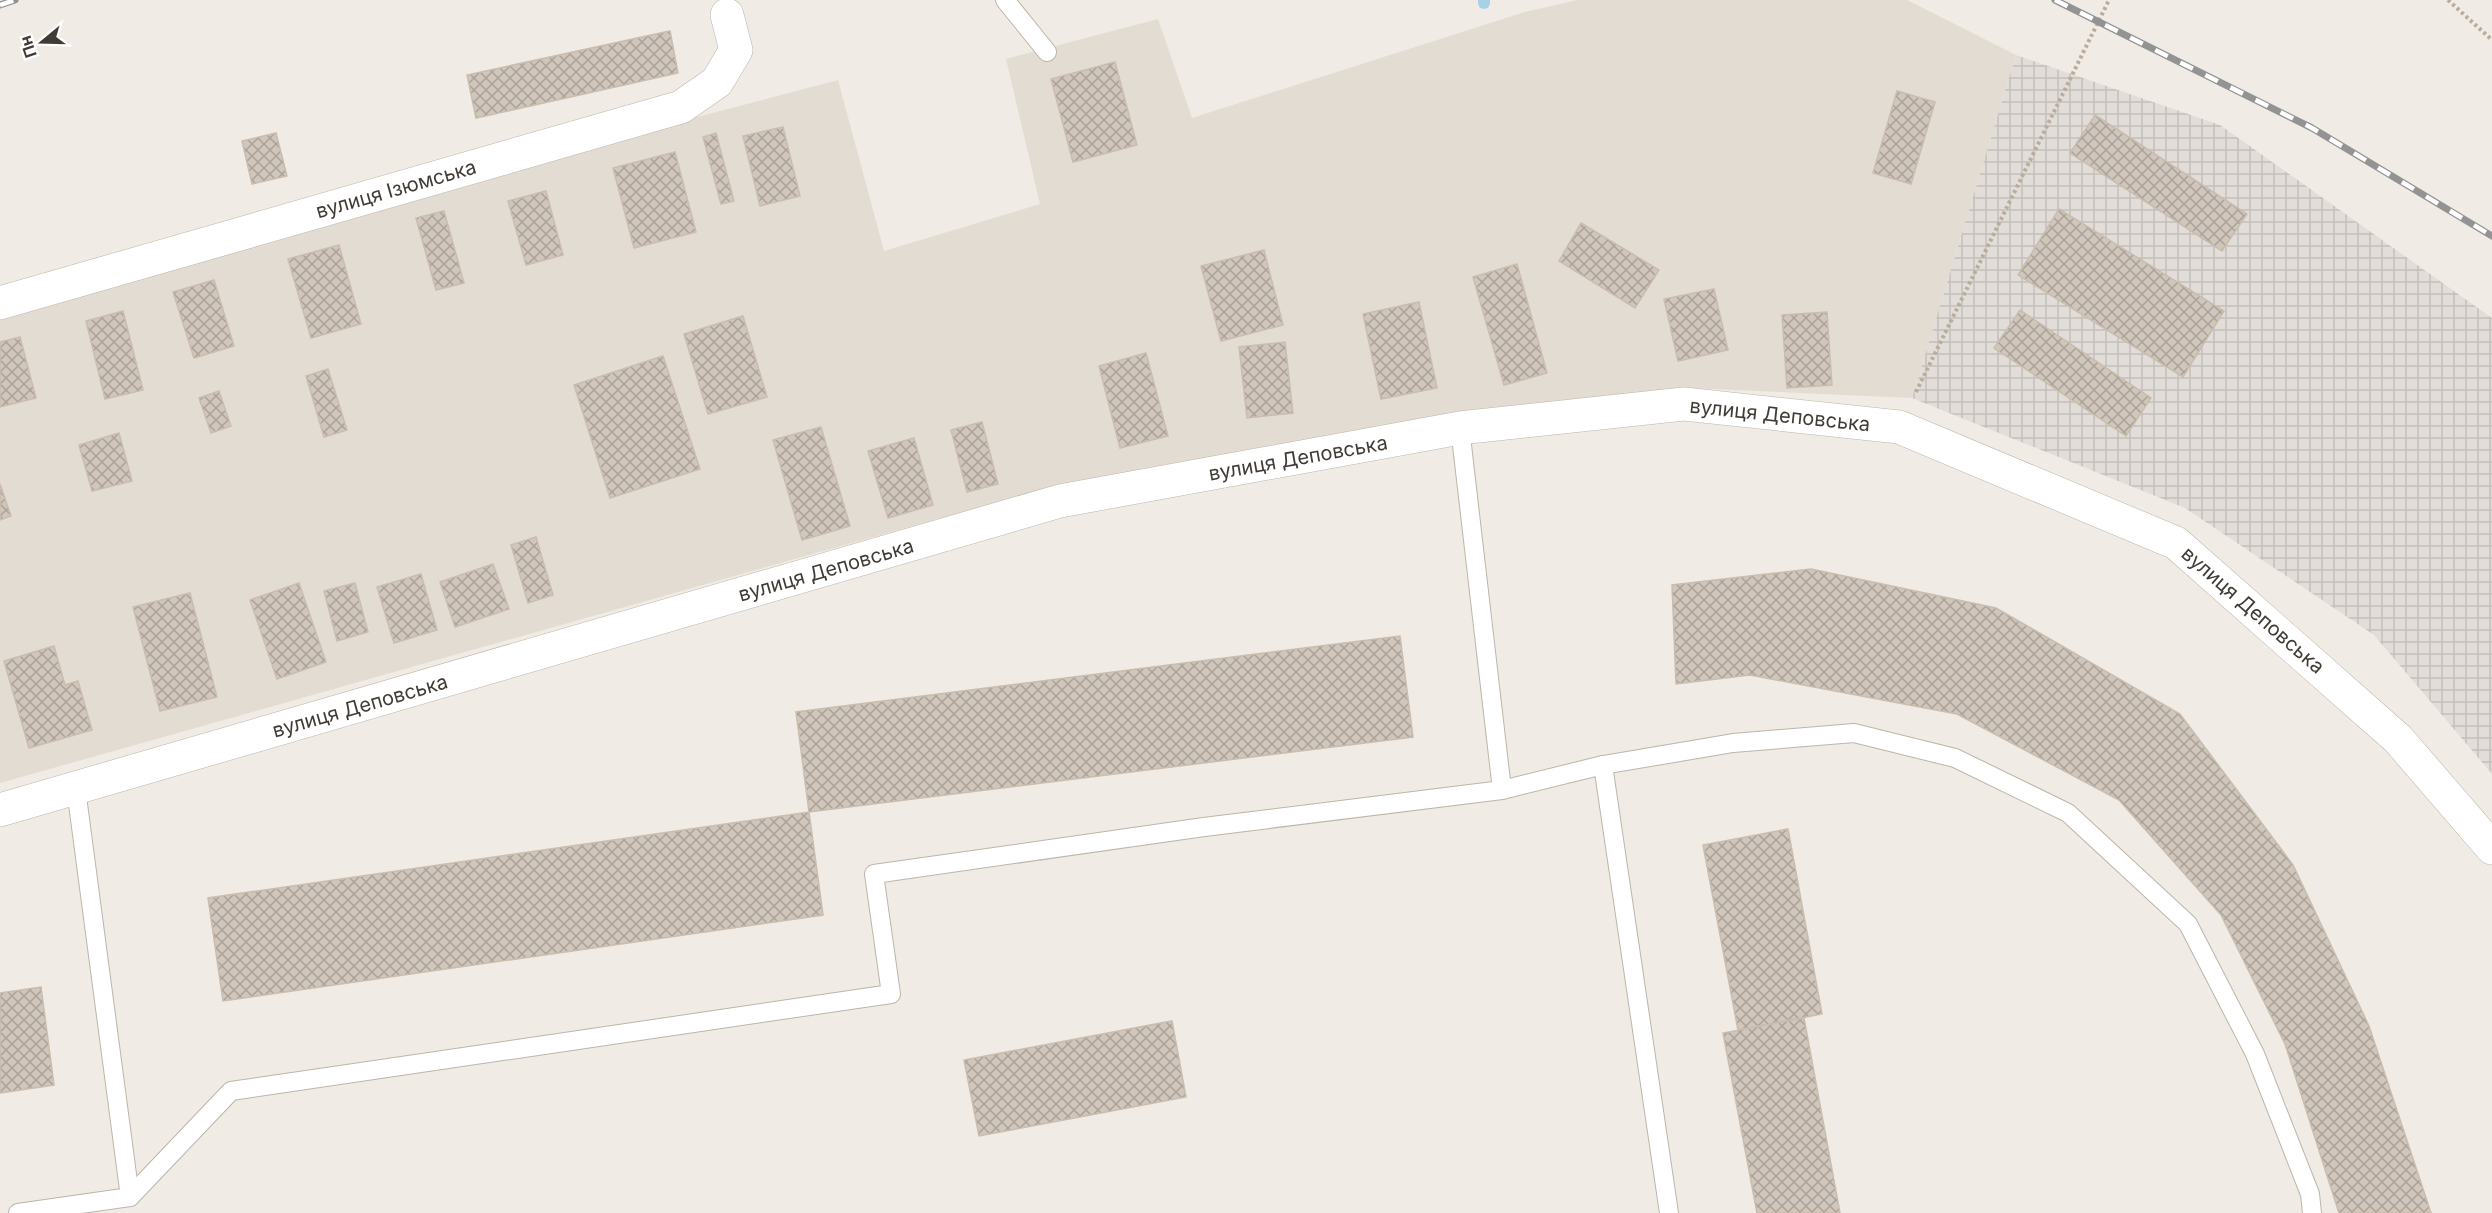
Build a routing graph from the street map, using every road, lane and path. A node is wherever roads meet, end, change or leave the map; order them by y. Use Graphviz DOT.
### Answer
graph roads {
  1 [pos="1005,0"];
  2 [pos="2109,0"];
  3 [pos="2448,0"];
  4 [pos="725,8"];
  5 [pos="2492,40"];
  6 [pos="1047,52"];
  7 [pos="0,303"];
  8 [pos="1899,427"];
  9 [pos="1460,428"];
  10 [pos="1603,765"];
  11 [pos="76,789"];
  12 [pos="1502,789"];
  13 [pos="0,810"];
  14 [pos="2492,848"];
  15 [pos="130,1197"];
  16 [pos="18,1213"];
  17 [pos="1669,1213"];
  18 [pos="2312,1213"];
  1 -- 6 [label="lane"];
  2 -- 8 [label="path"];
  3 -- 5 [label="path"];
  4 -- 7 [label="street, вулиця Ізюмська"];
  8 -- 9 [label="street, вулиця Деповська"];
  8 -- 14 [label="street, вулиця Деповська"];
  9 -- 11 [label="street, вулиця Деповська"];
  9 -- 12 [label="lane"];
  10 -- 12 [label="lane"];
  10 -- 17 [label="lane"];
  10 -- 18 [label="lane"];
  11 -- 13 [label="street, вулиця Деповська"];
  11 -- 15 [label="lane"];
  12 -- 15 [label="lane"];
  15 -- 16 [label="lane"];
}
